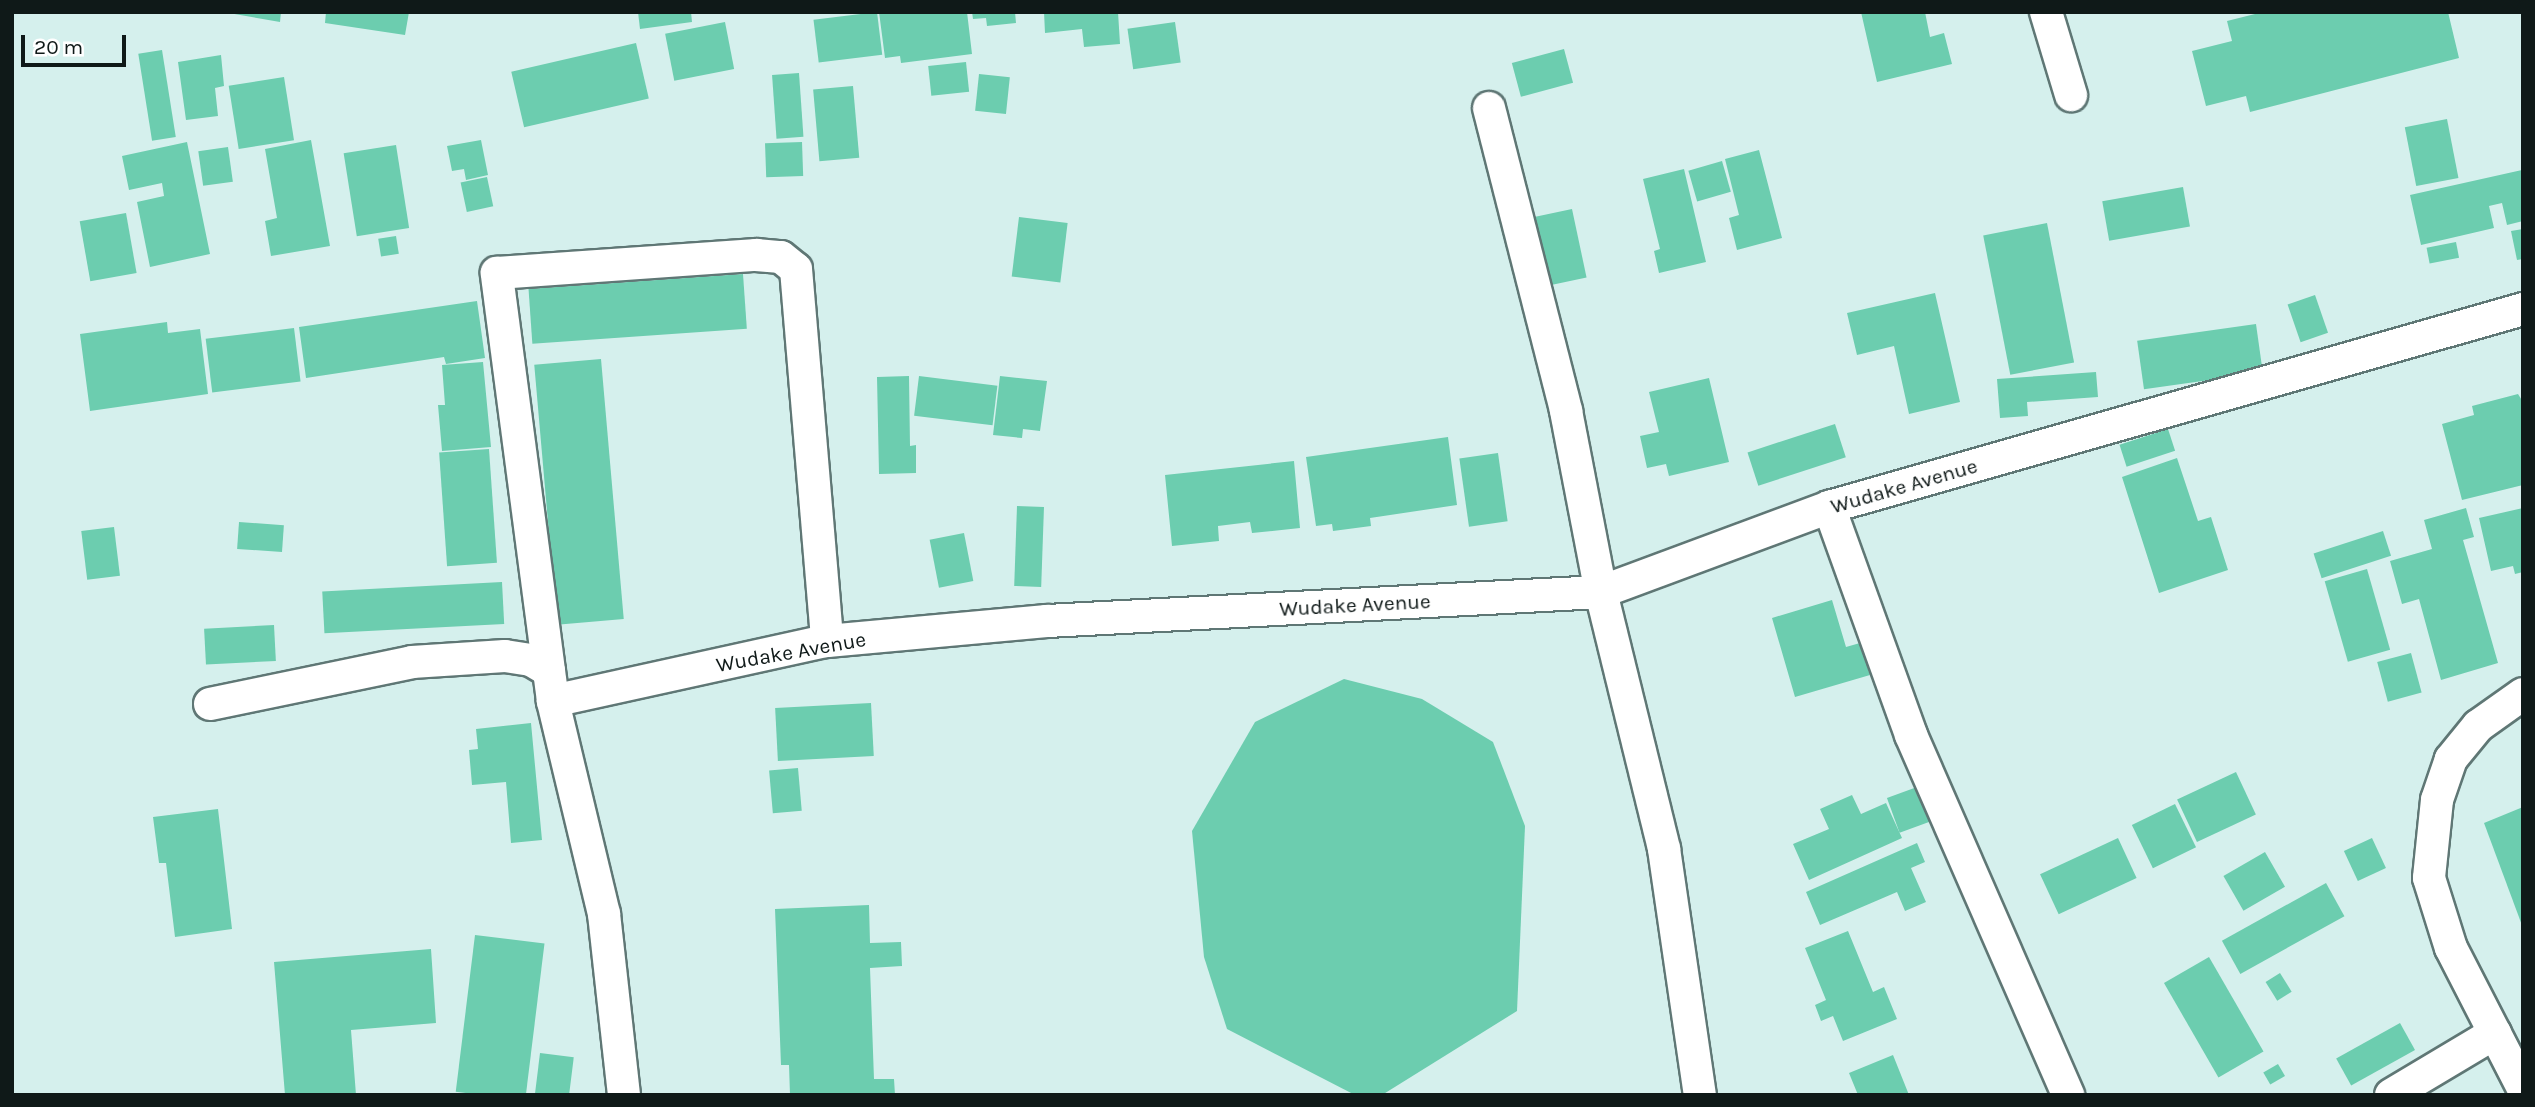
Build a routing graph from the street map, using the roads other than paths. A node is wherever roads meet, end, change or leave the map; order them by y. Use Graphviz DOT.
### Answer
graph roads {
  1 [pos="2046,12"];
  2 [pos="2071,95"];
  3 [pos="1489,108"];
  4 [pos="2523,309"];
  5 [pos="1829,507"];
  6 [pos="1601,592"];
  7 [pos="827,641"];
  8 [pos="551,686"];
  9 [pos="2523,694"];
  10 [pos="210,704"];
  11 [pos="2495,1033"];
  12 [pos="2523,1088"];
  13 [pos="624,1095"];
  14 [pos="1700,1095"];
  15 [pos="2068,1095"];
  16 [pos="2391,1095"];
  1 -- 2 [label="street"];
  3 -- 6 [label="street"];
  4 -- 5 [label="street, Wudake Avenue"];
  5 -- 6 [label="street, Wudake Avenue"];
  5 -- 15 [label="street"];
  6 -- 7 [label="street, Wudake Avenue"];
  6 -- 14 [label="street"];
  7 -- 8 [label="street, Wudake Avenue"];
  7 -- 8 [label="street"];
  8 -- 10 [label="street"];
  8 -- 13 [label="street"];
  9 -- 11 [label="street"];
  11 -- 12 [label="street"];
  11 -- 16 [label="street"];
}
